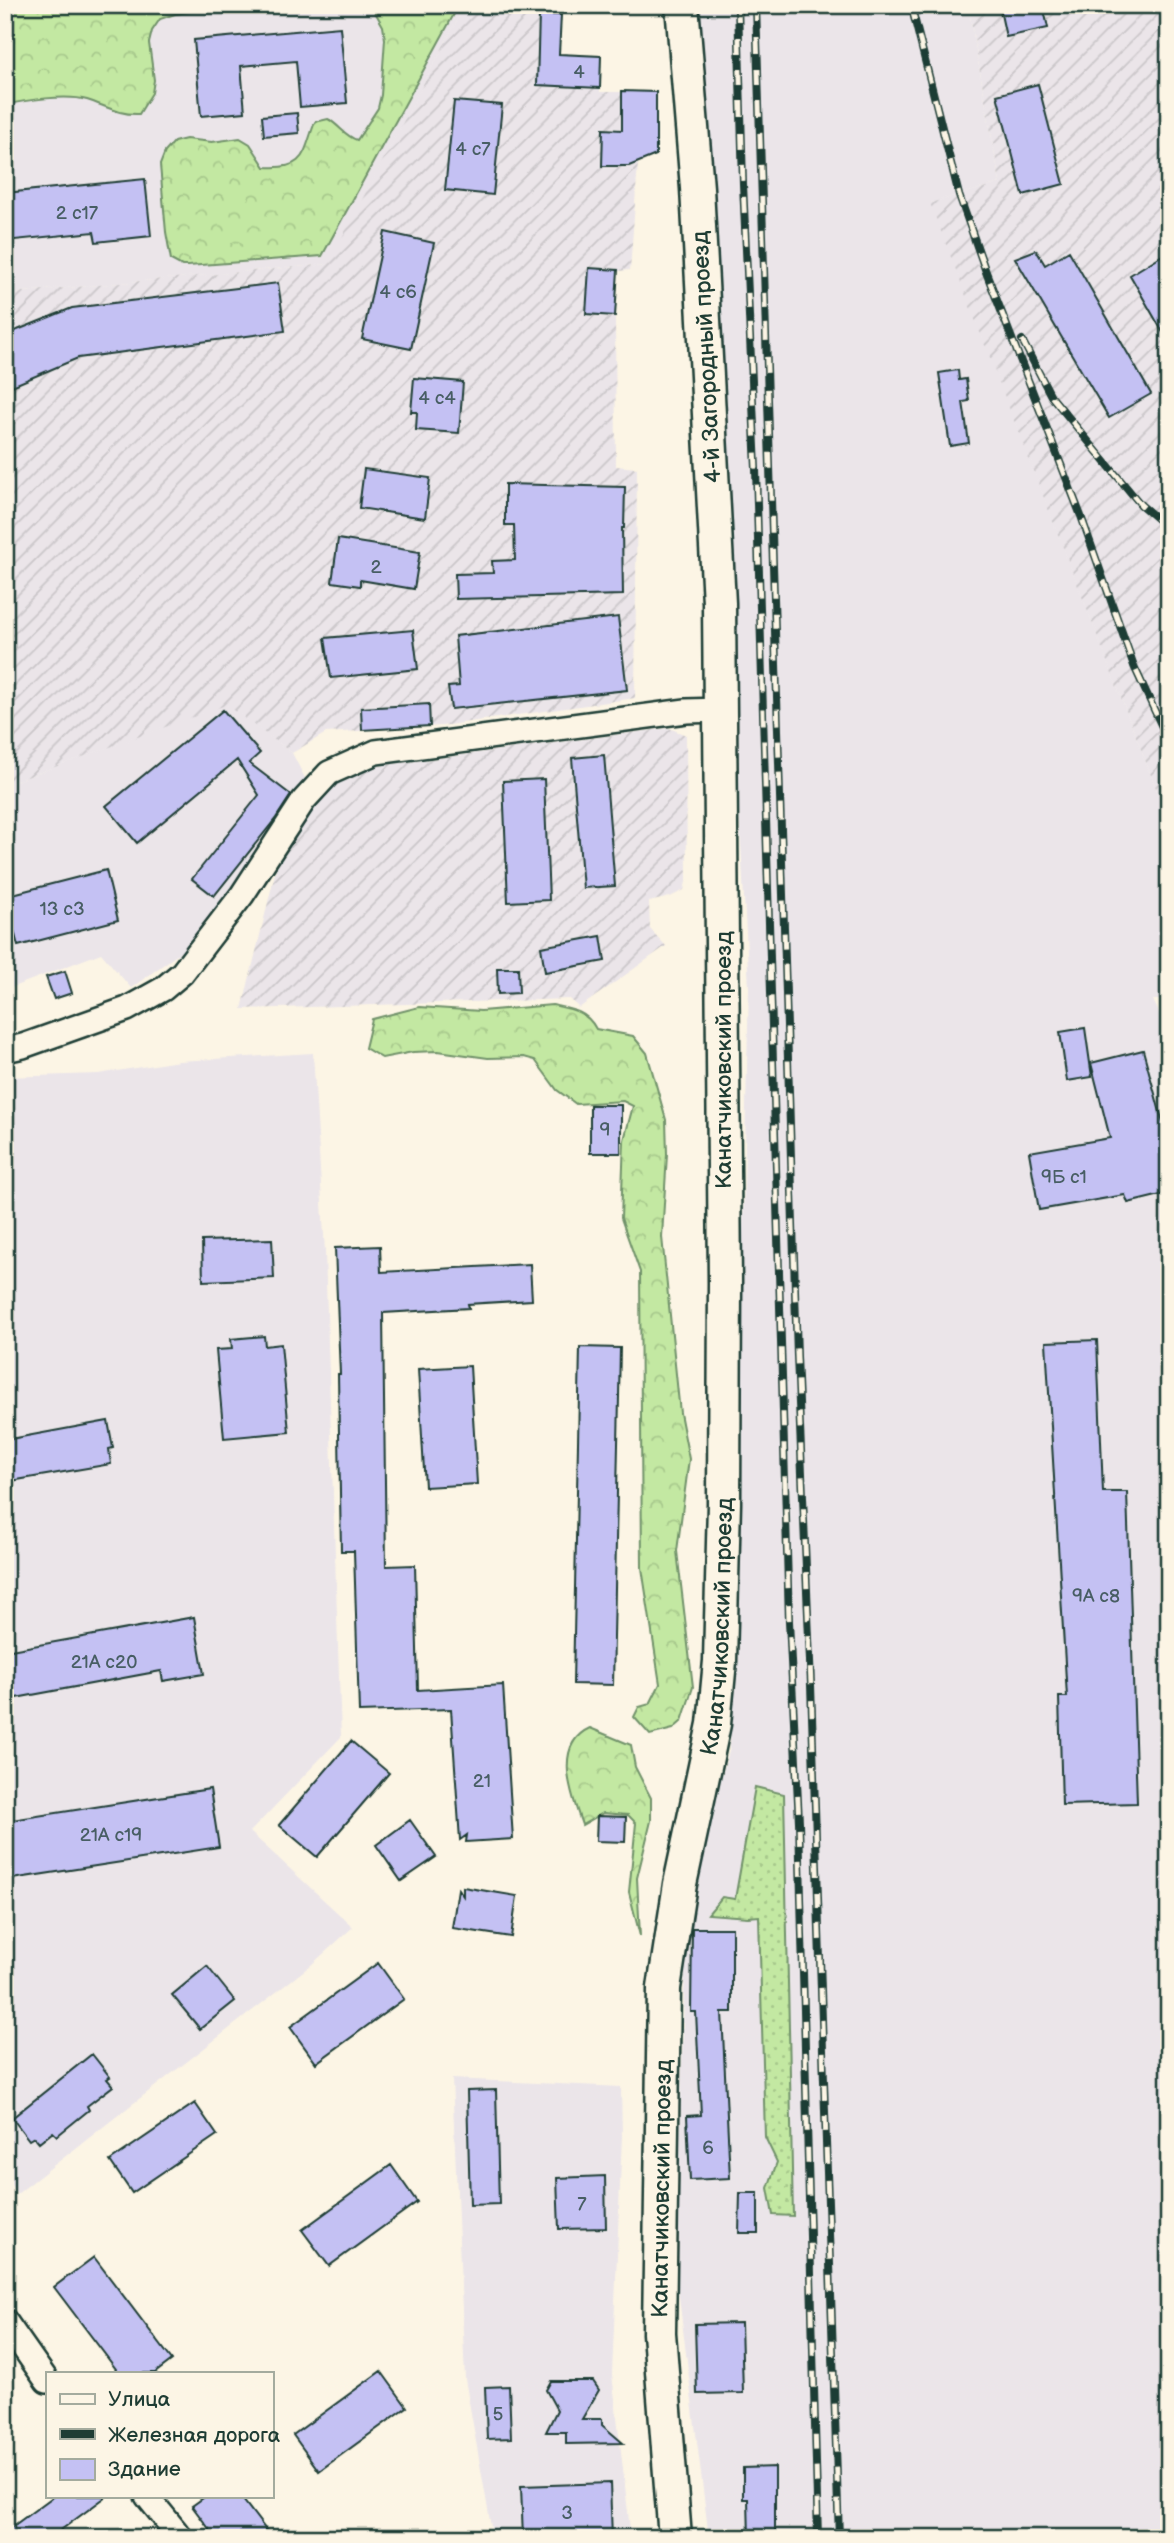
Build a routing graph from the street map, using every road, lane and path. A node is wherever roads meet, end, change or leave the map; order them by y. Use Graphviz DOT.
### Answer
graph roads {
  1 [pos="682,5"];
  2 [pos="721,710"];
  3 [pos="5,1050"];
  4 [pos="5,2320"];
  5 [pos="46,2380"];
  6 [pos="149,2498"];
  7 [pos="181,2538"];
  8 [pos="675,2538"];
  1 -- 2 [label="street, 4-й Загородный проезд"];
  2 -- 3 [label="street"];
  2 -- 8 [label="street, Канатчиковский проезд"];
  4 -- 5 [label="street"];
  6 -- 7 [label="street"];
}
